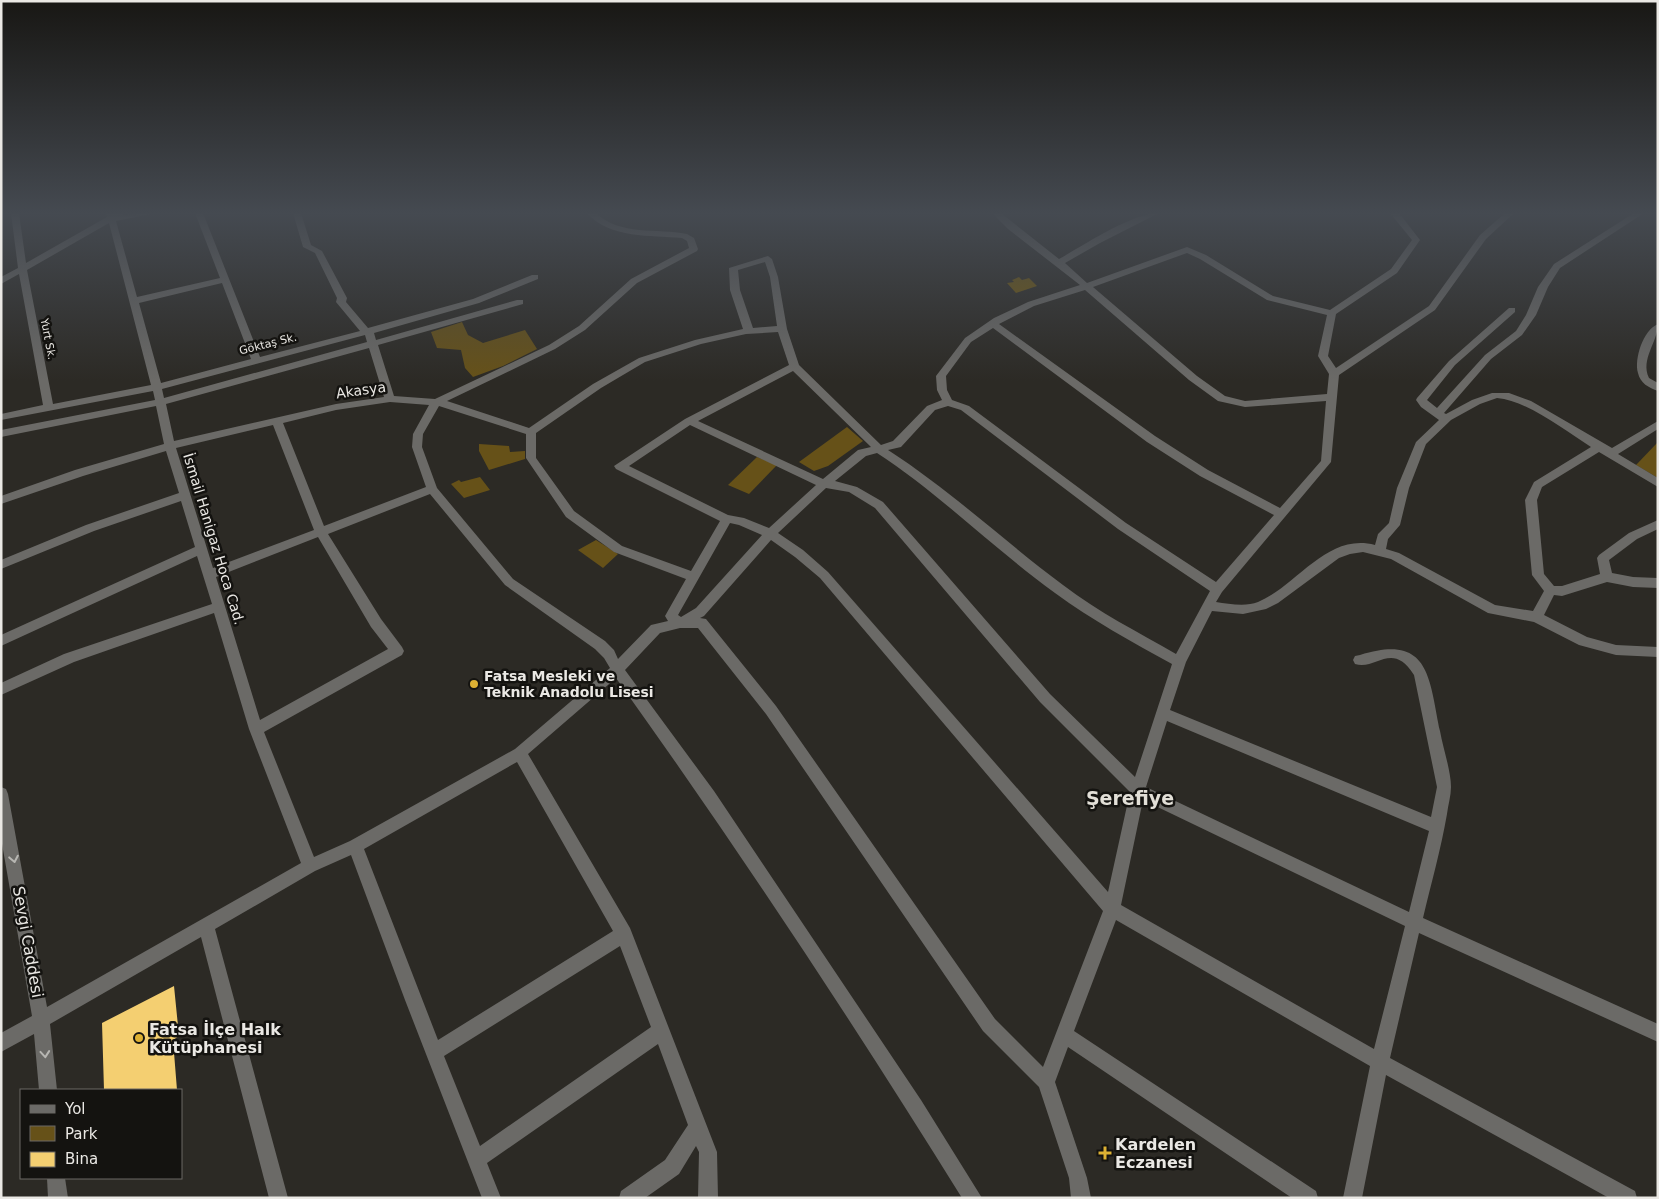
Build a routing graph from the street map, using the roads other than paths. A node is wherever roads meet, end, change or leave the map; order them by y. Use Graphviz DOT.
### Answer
graph roads {
  1 [pos="127,269"];
  2 [pos="221,269"];
  3 [pos="327,269"];
  4 [pos="657,269"];
  5 [pos="733,269"];
  6 [pos="771,269"];
  7 [pos="1066,269"];
  8 [pos="1134,269"];
  9 [pos="1223,269"];
  10 [pos="1395,269"];
  11 [pos="1460,269"];
  12 [pos="1555,269"];
  13 [pos="23,270"];
  14 [pos="535,277"];
  15 [pos="225,280"];
  16 [pos="1,281"];
  17 [pos="1087,286"];
  18 [pos="134,301"];
  19 [pos="520,302"];
  20 [pos="1512,310"];
  21 [pos="1332,313"];
  22 [pos="993,324"];
  23 [pos="1658,327"];
  24 [pos="782,329"];
  25 [pos="749,331"];
  26 [pos="366,332"];
  27 [pos="372,344"];
  28 [pos="256,360"];
  29 [pos="794,366"];
  30 [pos="1334,374"];
  31 [pos="157,387"];
  32 [pos="1658,388"];
  33 [pos="1331,396"];
  34 [pos="390,399"];
  35 [pos="160,402"];
  36 [pos="436,402"];
  37 [pos="948,402"];
  38 [pos="49,408"];
  39 [pos="1,417"];
  40 [pos="1442,417"];
  41 [pos="277,421"];
  42 [pos="689,421"];
  43 [pos="1658,424"];
  44 [pos="531,432"];
  45 [pos="1,434"];
  46 [pos="170,446"];
  47 [pos="1598,448"];
  48 [pos="880,450"];
  49 [pos="1658,483"];
  50 [pos="824,484"];
  51 [pos="432,489"];
  52 [pos="186,495"];
  53 [pos="1,500"];
  54 [pos="1281,514"];
  55 [pos="727,519"];
  56 [pos="1658,524"];
  57 [pos="320,531"];
  58 [pos="771,533"];
  59 [pos="202,549"];
  60 [pos="1380,551"];
  61 [pos="1,565"];
  62 [pos="210,574"];
  63 [pos="692,576"];
  64 [pos="1607,577"];
  65 [pos="1658,583"];
  66 [pos="1216,589"];
  67 [pos="1551,590"];
  68 [pos="220,606"];
  69 [pos="1208,606"];
  70 [pos="1536,617"];
  71 [pos="680,623"];
  72 [pos="1,641"];
  73 [pos="1658,652"];
  74 [pos="1360,660"];
  75 [pos="1180,662"];
  76 [pos="617,669"];
  77 [pos="1,689"];
  78 [pos="1162,713"];
  79 [pos="256,729"];
  80 [pos="520,753"];
  81 [pos="1138,790"];
  82 [pos="1,794"];
  83 [pos="1437,827"];
  84 [pos="355,846"];
  85 [pos="310,866"];
  86 [pos="1112,909"];
  87 [pos="1415,923"];
  88 [pos="206,925"];
  89 [pos="624,934"];
  90 [pos="41,1021"];
  91 [pos="661,1031"];
  92 [pos="1658,1033"];
  93 [pos="1063,1034"];
  94 [pos="1,1043"];
  95 [pos="434,1052"];
  96 [pos="1380,1062"];
  97 [pos="1046,1082"];
  98 [pos="48,1089"];
  99 [pos="698,1127"];
  100 [pos="476,1160"];
  101 [pos="56,1179"];
  102 [pos="58,1198"];
  103 [pos="278,1198"];
  104 [pos="492,1198"];
  105 [pos="628,1198"];
  106 [pos="708,1198"];
  107 [pos="974,1198"];
  108 [pos="1081,1198"];
  109 [pos="1309,1198"];
  110 [pos="1352,1198"];
  111 [pos="1628,1198"];
  1 -- 18 [label="street, İsmail Hanigaz Hoca Cad."];
  2 -- 15 [label="street"];
  3 -- 26 [label="street"];
  4 -- 36 [label="street, Akasya"];
  5 -- 25 [label="street"];
  6 -- 24 [label="street"];
  7 -- 17 [label="street"];
  8 -- 17 [label="street"];
  9 -- 21 [label="street"];
  10 -- 21 [label="street"];
  11 -- 30 [label="street"];
  12 -- 40 [label="street"];
  13 -- 16 [label="street"];
  13 -- 38 [label="street, Yurt Sk."];
  14 -- 26 [label="street, Göktaş Sk."];
  15 -- 18 [label="street"];
  15 -- 28 [label="street"];
  17 -- 22 [label="street"];
  17 -- 33 [label="street"];
  18 -- 31 [label="street, İsmail Hanigaz Hoca Cad."];
  19 -- 27 [label="street, Göktaş Sk."];
  20 -- 40 [label="street"];
  21 -- 30 [label="street"];
  22 -- 37 [label="street"];
  22 -- 54 [label="street"];
  23 -- 32 [label="street"];
  24 -- 25 [label="street"];
  24 -- 29 [label="street"];
  25 -- 44 [label="street"];
  26 -- 27 [label="street"];
  26 -- 28 [label="street, Göktaş Sk."];
  27 -- 34 [label="street"];
  27 -- 35 [label="street, Göktaş Sk."];
  28 -- 31 [label="street, Göktaş Sk."];
  29 -- 42 [label="street"];
  29 -- 48 [label="street"];
  30 -- 33 [label="street"];
  31 -- 35 [label="street, İsmail Hanigaz Hoca Cad."];
  31 -- 38 [label="street, Göktaş Sk."];
  33 -- 54 [label="street"];
  34 -- 36 [label="street, Akasya"];
  34 -- 41 [label="street, Akasya"];
  35 -- 45 [label="street, Göktaş Sk."];
  35 -- 46 [label="street, İsmail Hanigaz Hoca Cad."];
  36 -- 44 [label="street"];
  36 -- 51 [label="street"];
  37 -- 48 [label="street"];
  37 -- 66 [label="street"];
  38 -- 39 [label="street, Göktaş Sk."];
  40 -- 47 [label="street"];
  40 -- 60 [label="street"];
  41 -- 46 [label="street, Akasya"];
  41 -- 57 [label="street"];
  42 -- 50 [label="street"];
  42 -- 55 [label="street"];
  43 -- 47 [label="street"];
  44 -- 63 [label="street"];
  46 -- 52 [label="street, İsmail Hanigaz Hoca Cad."];
  46 -- 53 [label="street, Akasya"];
  47 -- 49 [label="street"];
  47 -- 67 [label="street"];
  48 -- 50 [label="street"];
  48 -- 75 [label="street"];
  50 -- 58 [label="street"];
  50 -- 81 [label="street"];
  51 -- 57 [label="street"];
  51 -- 76 [label="street"];
  52 -- 59 [label="street, İsmail Hanigaz Hoca Cad."];
  52 -- 61 [label="street"];
  54 -- 66 [label="street"];
  55 -- 58 [label="street"];
  55 -- 63 [label="street"];
  56 -- 64 [label="street"];
  57 -- 62 [label="street"];
  57 -- 79 [label="street"];
  58 -- 71 [label="street"];
  58 -- 86 [label="street"];
  59 -- 62 [label="street, İsmail Hanigaz Hoca Cad."];
  59 -- 72 [label="street"];
  60 -- 69 [label="street"];
  60 -- 70 [label="street"];
  62 -- 68 [label="street, İsmail Hanigaz Hoca Cad."];
  63 -- 71 [label="street"];
  64 -- 65 [label="street"];
  64 -- 67 [label="street"];
  66 -- 69 [label="street"];
  67 -- 70 [label="street"];
  68 -- 77 [label="street"];
  68 -- 79 [label="street, İsmail Hanigaz Hoca Cad."];
  69 -- 75 [label="street"];
  70 -- 73 [label="street"];
  71 -- 76 [label="street"];
  71 -- 97 [label="street"];
  74 -- 83 [label="street"];
  75 -- 78 [label="street"];
  76 -- 80 [label="street"];
  76 -- 107 [label="street"];
  78 -- 81 [label="street"];
  78 -- 83 [label="street"];
  79 -- 85 [label="street, İsmail Hanigaz Hoca Cad."];
  80 -- 84 [label="street"];
  80 -- 89 [label="street"];
  81 -- 86 [label="street"];
  81 -- 87 [label="street"];
  82 -- 90 [label="street, Sevgi Caddesi, one-way"];
  83 -- 87 [label="street"];
  84 -- 85 [label="street"];
  84 -- 95 [label="street"];
  85 -- 88 [label="street"];
  86 -- 93 [label="street"];
  86 -- 96 [label="street"];
  87 -- 92 [label="street"];
  87 -- 96 [label="street"];
  88 -- 90 [label="street"];
  88 -- 103 [label="street"];
  89 -- 91 [label="street"];
  89 -- 95 [label="street"];
  90 -- 94 [label="street"];
  90 -- 98 [label="street, Sevgi Caddesi, one-way"];
  91 -- 99 [label="street"];
  91 -- 100 [label="street"];
  93 -- 97 [label="street"];
  93 -- 109 [label="street"];
  95 -- 100 [label="street"];
  96 -- 110 [label="street"];
  96 -- 111 [label="street"];
  97 -- 108 [label="street"];
  99 -- 105 [label="street"];
  99 -- 106 [label="street"];
  100 -- 104 [label="street"];
  101 -- 102 [label="street"];
}
